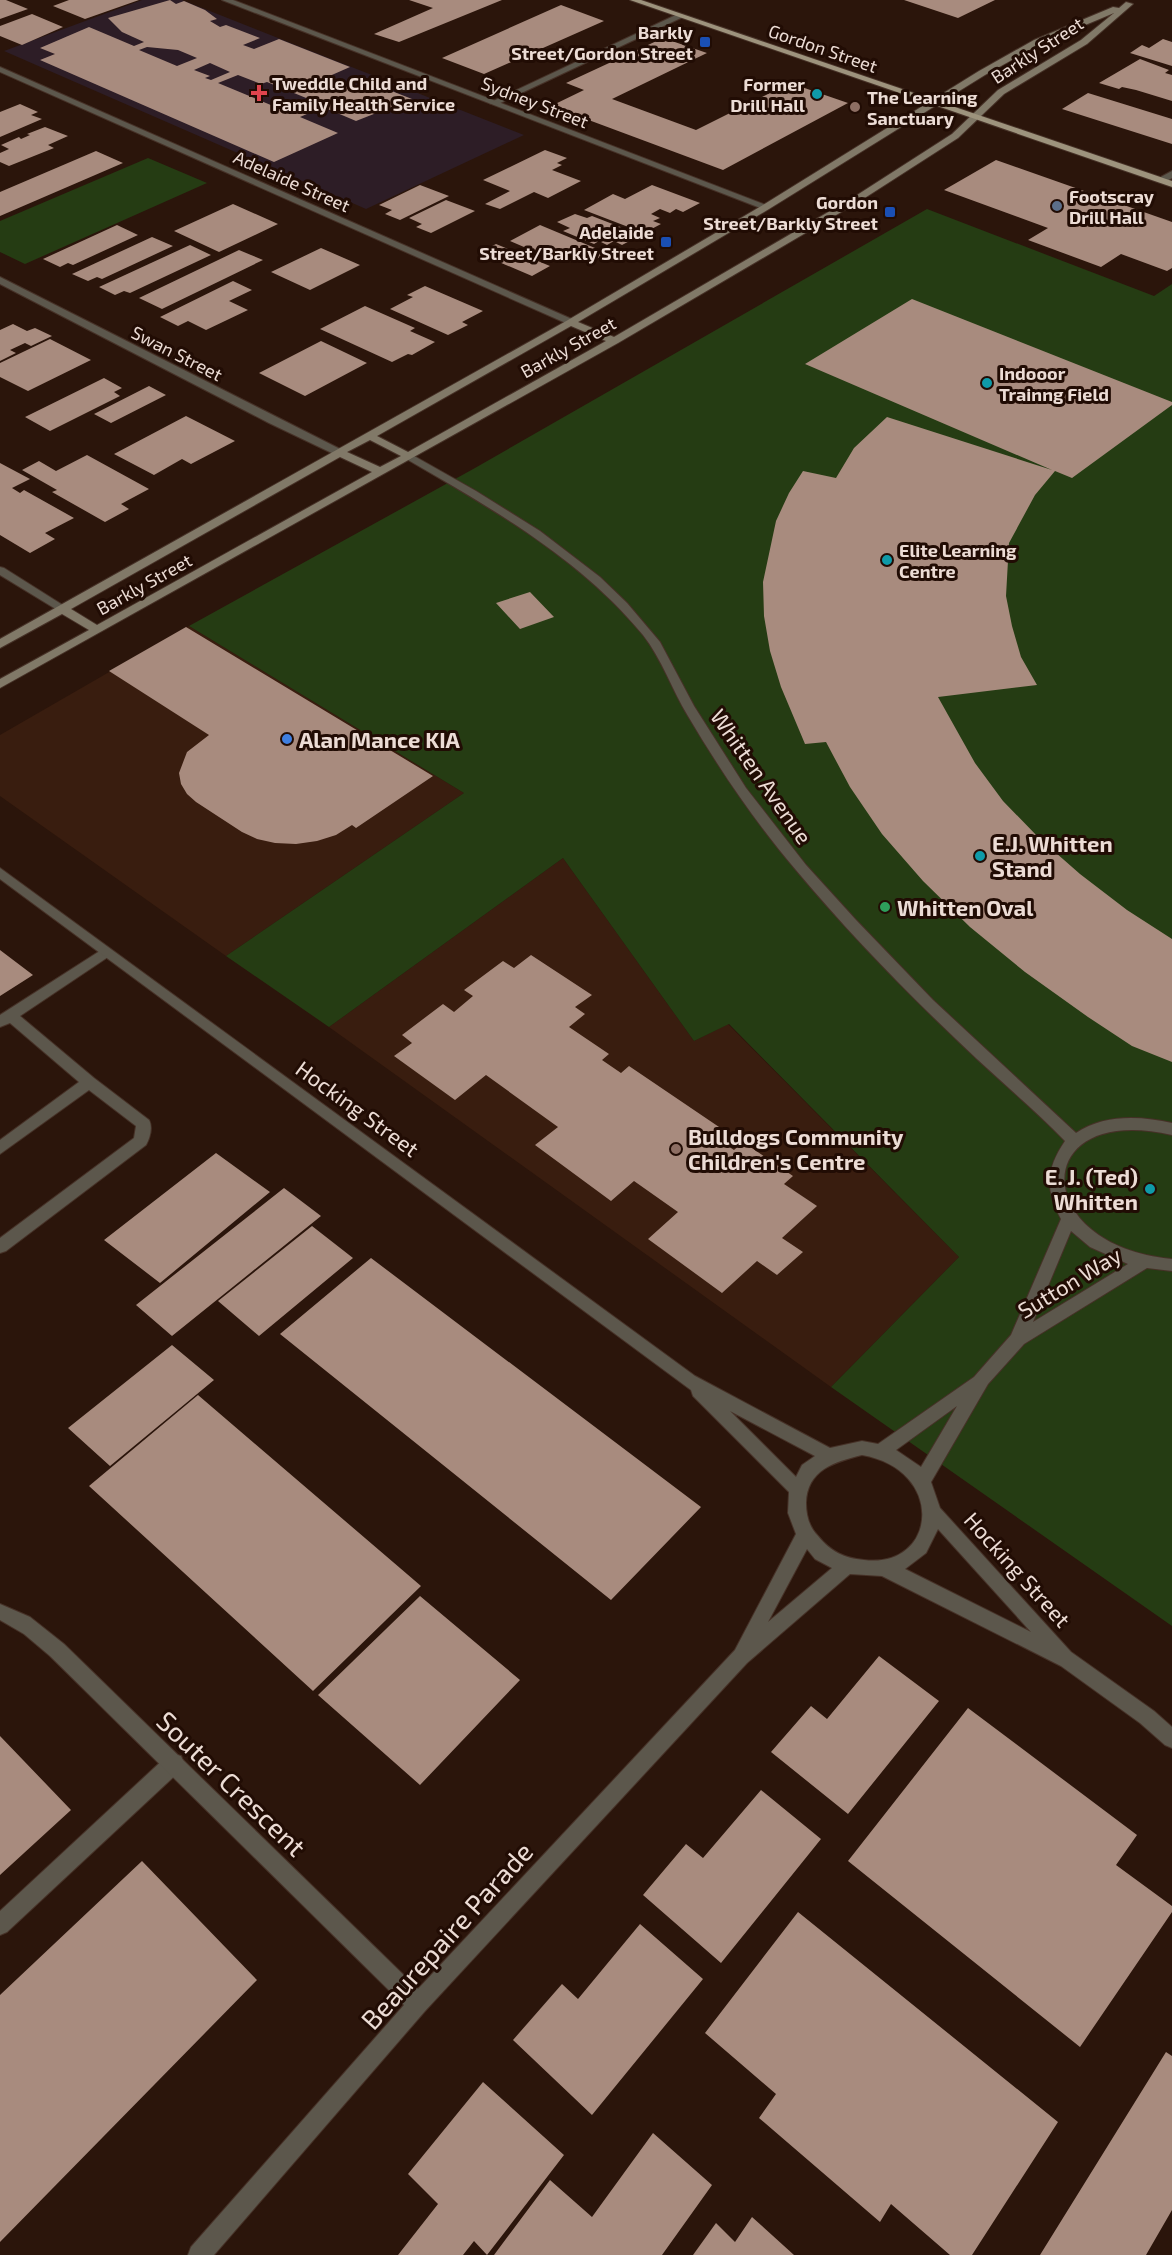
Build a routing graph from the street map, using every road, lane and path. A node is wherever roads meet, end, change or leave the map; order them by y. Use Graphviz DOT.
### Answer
graph roads {
  1 [pos="226,0"];
  2 [pos="634,0"];
  3 [pos="1132,2"];
  4 [pos="681,16"];
  5 [pos="0,69"];
  6 [pos="934,103"];
  7 [pos="493,104"];
  8 [pos="975,116"];
  9 [pos="1172,174"];
  10 [pos="1162,180"];
  11 [pos="1172,184"];
  12 [pos="765,207"];
  13 [pos="0,280"];
  14 [pos="571,322"];
  15 [pos="614,341"];
  16 [pos="370,436"];
  17 [pos="340,453"];
  18 [pos="407,455"];
  19 [pos="379,471"];
  20 [pos="0,570"];
  21 [pos="63,609"];
  22 [pos="96,629"];
  23 [pos="0,644"];
  24 [pos="0,684"];
  25 [pos="0,872"];
  26 [pos="106,952"];
  27 [pos="5,1018"];
  28 [pos="89,1082"];
  29 [pos="1172,1129"];
  30 [pos="1075,1141"];
  31 [pos="0,1148"];
  32 [pos="1070,1218"];
  33 [pos="0,1247"];
  34 [pos="1142,1263"];
  35 [pos="1172,1265"];
  36 [pos="1018,1339"];
  37 [pos="982,1379"];
  38 [pos="689,1381"];
  39 [pos="879,1452"];
  40 [pos="828,1455"];
  41 [pos="922,1481"];
  42 [pos="797,1490"];
  43 [pos="932,1511"];
  44 [pos="805,1535"];
  45 [pos="848,1566"];
  46 [pos="884,1568"];
  47 [pos="0,1612"];
  48 [pos="740,1657"];
  49 [pos="1068,1660"];
  50 [pos="1172,1739"];
  51 [pos="174,1763"];
  52 [pos="0,1924"];
  53 [pos="418,2004"];
  54 [pos="199,2255"];
  1 -- 7 [label="street, Sydney Street"];
  2 -- 4 [label="main road, Gordon Street"];
  3 -- 6 [label="street, Barkly Street"];
  3 -- 8 [label="street, Barkly Street"];
  4 -- 6 [label="main road, Gordon Street"];
  4 -- 7 [label="street"];
  5 -- 14 [label="street, Adelaide Street"];
  6 -- 8 [label="main road, Gordon Street"];
  6 -- 12 [label="street, Barkly Street"];
  7 -- 12 [label="street, Sydney Street"];
  8 -- 10 [label="main road, Gordon Street"];
  8 -- 15 [label="street, Barkly Street"];
  9 -- 10 [label="street"];
  10 -- 11 [label="main road, Gordon Street"];
  12 -- 14 [label="street, Barkly Street"];
  13 -- 17 [label="street, Swan Street"];
  14 -- 15 [label="street"];
  14 -- 16 [label="street, Barkly Street"];
  15 -- 18 [label="street, Barkly Street"];
  16 -- 17 [label="street, Barkly Street"];
  16 -- 18 [label="street"];
  17 -- 19 [label="street"];
  17 -- 21 [label="street, Barkly Street"];
  18 -- 19 [label="street, Barkly Street"];
  18 -- 30 [label="street, Whitten Avenue"];
  19 -- 22 [label="street, Barkly Street"];
  20 -- 21 [label="street"];
  21 -- 22 [label="street"];
  21 -- 23 [label="street, Barkly Street"];
  22 -- 24 [label="street, Barkly Street"];
  25 -- 26 [label="street, Hocking Street"];
  26 -- 27 [label="street"];
  26 -- 38 [label="street, Hocking Street"];
  27 -- 28 [label="street"];
  28 -- 31 [label="street"];
  28 -- 33 [label="street"];
  29 -- 30 [label="street"];
  30 -- 32 [label="street"];
  32 -- 34 [label="street"];
  32 -- 36 [label="street, Sutton Way"];
  34 -- 35 [label="street"];
  34 -- 36 [label="street, Sutton Way"];
  36 -- 37 [label="street, Sutton Way"];
  37 -- 39 [label="street, Sutton Way"];
  37 -- 41 [label="street, Sutton Way"];
  38 -- 40 [label="street, Hocking Street"];
  38 -- 42 [label="street, Hocking Street"];
  39 -- 40 [label="street"];
  39 -- 41 [label="street"];
  40 -- 42 [label="street"];
  41 -- 43 [label="street"];
  42 -- 44 [label="street"];
  43 -- 46 [label="street"];
  43 -- 49 [label="street, Hocking Street"];
  44 -- 45 [label="street"];
  44 -- 48 [label="street, Beaurepaire Parade"];
  45 -- 46 [label="street"];
  45 -- 48 [label="street, Beaurepaire Parade"];
  46 -- 49 [label="street, Hocking Street"];
  47 -- 51 [label="street, Souter Crescent"];
  48 -- 53 [label="street, Beaurepaire Parade"];
  49 -- 50 [label="street, Hocking Street"];
  51 -- 52 [label="street"];
  51 -- 53 [label="street, Souter Crescent"];
  53 -- 54 [label="street, Beaurepaire Parade"];
}
